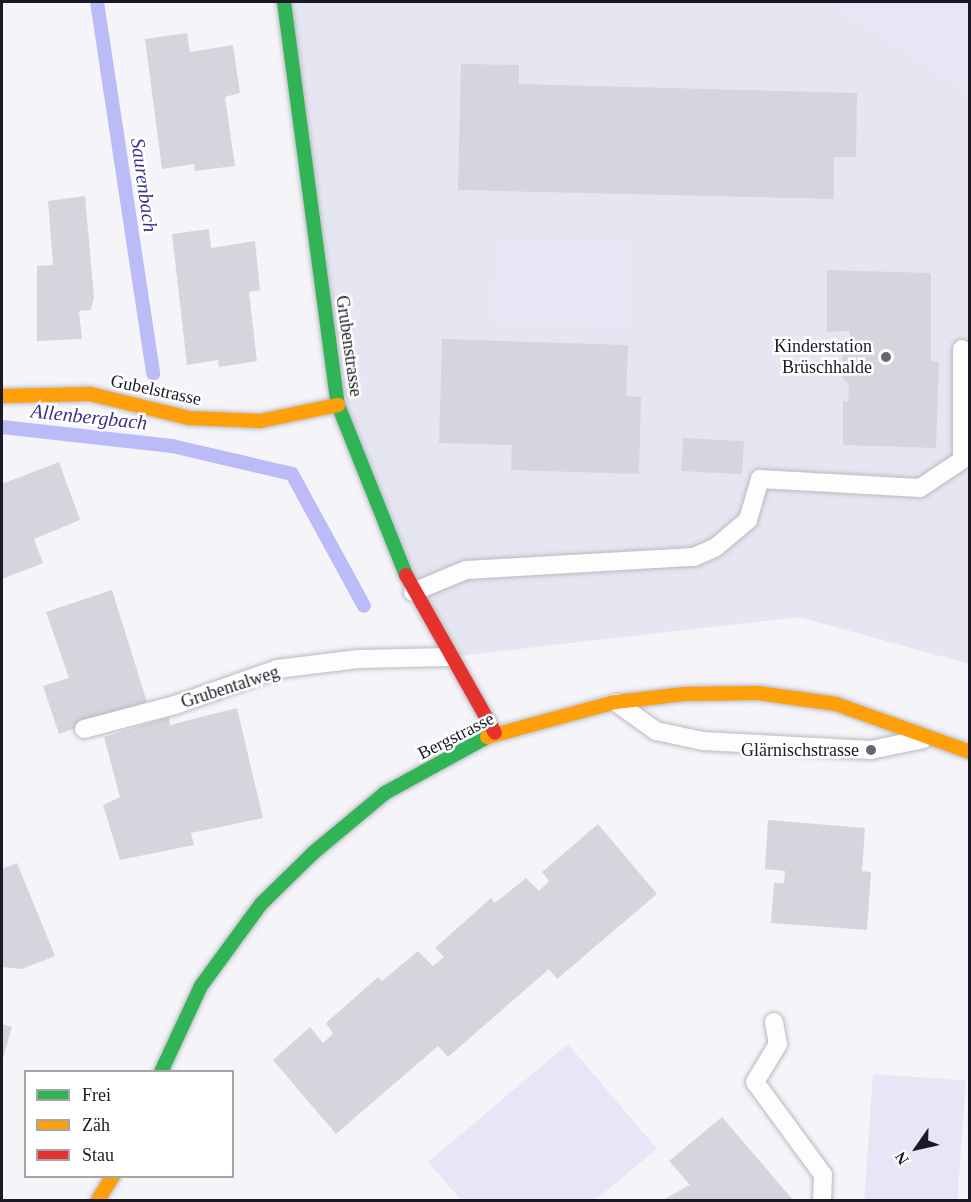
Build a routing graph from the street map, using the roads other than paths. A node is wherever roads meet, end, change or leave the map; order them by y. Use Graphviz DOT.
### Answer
graph roads {
  1 [pos="284,2"];
  2 [pos="962,349"];
  3 [pos="2,396"];
  4 [pos="338,405"];
  5 [pos="413,592"];
  6 [pos="450,657"];
  7 [pos="616,702"];
  8 [pos="84,729"];
  9 [pos="495,734"];
  10 [pos="933,737"];
  11 [pos="969,752"];
  12 [pos="774,1022"];
  13 [pos="161,1070"];
  14 [pos="112,1178"];
  15 [pos="98,1200"];
  16 [pos="822,1200"];
  1 -- 4 [label="street, Grubenstrasse"];
  2 -- 5 [label="lane"];
  3 -- 4 [label="street, Gubelstrasse"];
  4 -- 5 [label="street, Grubenstrasse"];
  5 -- 6 [label="street, Grubenstrasse"];
  6 -- 8 [label="lane, Grubentalweg"];
  6 -- 9 [label="street, Grubenstrasse"];
  7 -- 9 [label="street, Bergstrasse"];
  7 -- 10 [label="street, Bergstrasse"];
  7 -- 10 [label="lane"];
  9 -- 13 [label="street, Bergstrasse"];
  10 -- 11 [label="street, Bergstrasse"];
  12 -- 16 [label="lane"];
  14 -- 15 [label="street"];
}
